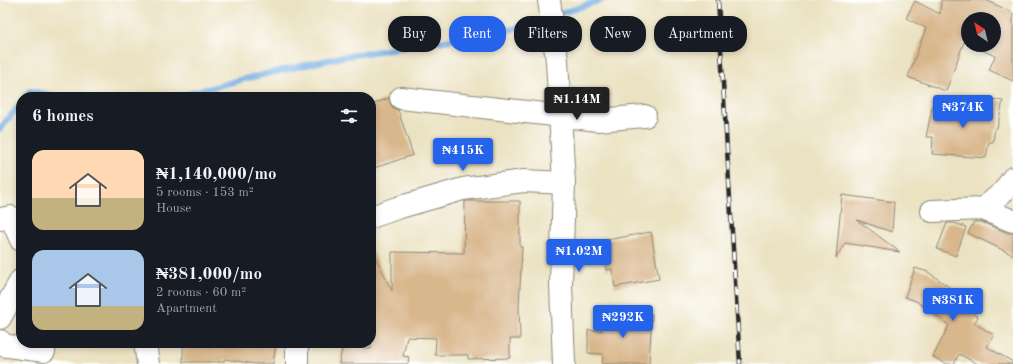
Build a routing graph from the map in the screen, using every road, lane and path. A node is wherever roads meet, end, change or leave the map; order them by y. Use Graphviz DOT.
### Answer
graph roads {
  1 [pos="549,2"];
  2 [pos="401,98"];
  3 [pos="560,116"];
  4 [pos="644,116"];
  5 [pos="1013,178"];
  6 [pos="564,183"];
  7 [pos="983,209"];
  8 [pos="932,211"];
  9 [pos="376,215"];
  10 [pos="0,219"];
  11 [pos="1013,221"];
  12 [pos="16,228"];
  13 [pos="16,289"];
  14 [pos="0,318"];
  15 [pos="0,341"];
  16 [pos="16,348"];
  17 [pos="17,348"];
  18 [pos="146,348"];
  19 [pos="298,348"];
  20 [pos="43,353"];
  21 [pos="148,364"];
  22 [pos="297,364"];
  23 [pos="564,364"];
  1 -- 3 [label="street"];
  2 -- 3 [label="street"];
  3 -- 4 [label="street"];
  3 -- 6 [label="street"];
  5 -- 7 [label="street"];
  6 -- 9 [label="street"];
  6 -- 23 [label="street"];
  7 -- 8 [label="street"];
  7 -- 11 [label="street"];
  10 -- 12 [label="street"];
  13 -- 14 [label="street"];
  15 -- 16 [label="street"];
  17 -- 20 [label="street"];
  18 -- 21 [label="street"];
  19 -- 22 [label="street"];
}
